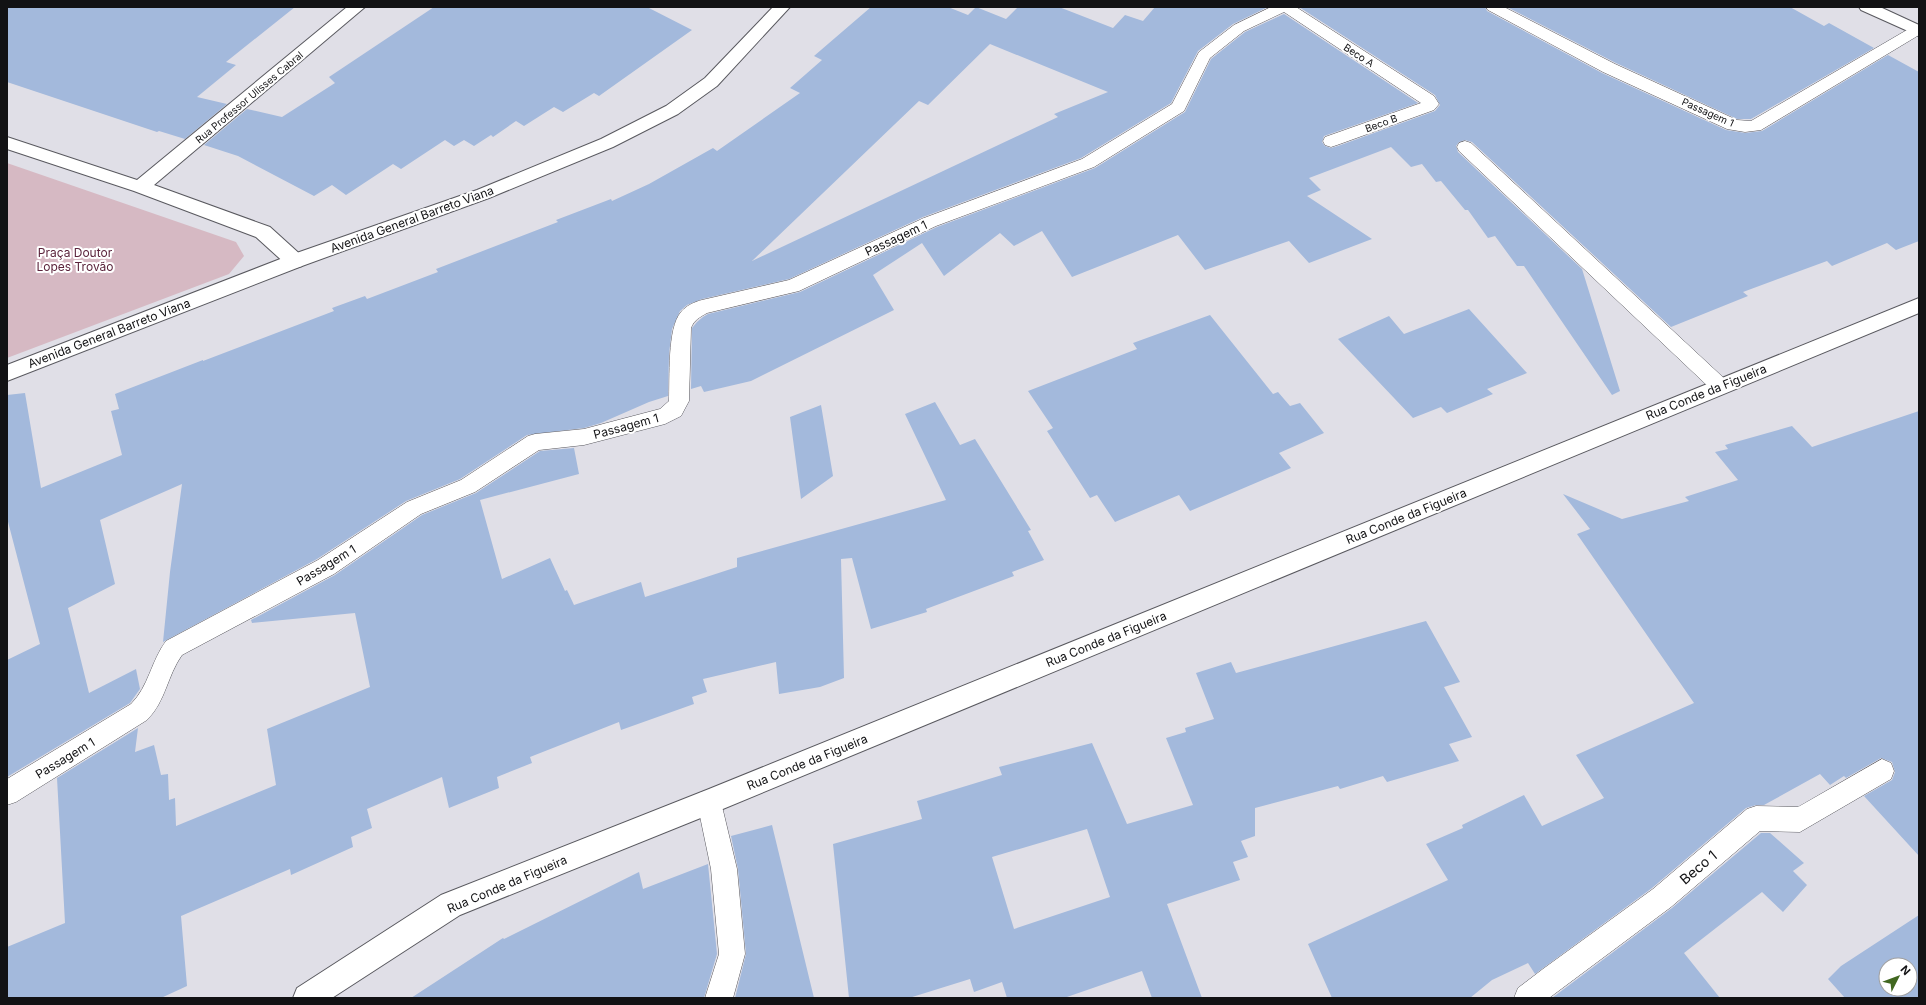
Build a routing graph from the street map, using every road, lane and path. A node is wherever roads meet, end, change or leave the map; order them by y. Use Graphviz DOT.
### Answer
graph roads {
  1 [pos="357,7"];
  2 [pos="782,7"];
  3 [pos="1284,7"];
  4 [pos="1493,7"];
  5 [pos="1867,7"];
  6 [pos="1918,30"];
  7 [pos="1431,104"];
  8 [pos="1331,141"];
  9 [pos="7,143"];
  10 [pos="1464,147"];
  11 [pos="140,187"];
  12 [pos="295,261"];
  13 [pos="1919,305"];
  14 [pos="7,373"];
  15 [pos="1720,386"];
  16 [pos="1882,771"];
  17 [pos="7,793"];
  18 [pos="709,802"];
  19 [pos="307,998"];
  20 [pos="719,998"];
  21 [pos="1528,998"];
  1 -- 11 [label="street, Rua Professor Ulisses Cabral"];
  2 -- 12 [label="street, Avenida General Barreto Viana"];
  3 -- 7 [label="lane, Beco A"];
  3 -- 17 [label="lane, Passagem 1"];
  4 -- 6 [label="lane, Passagem 1"];
  5 -- 6 [label="street"];
  7 -- 8 [label="lane, Beco B"];
  9 -- 11 [label="street"];
  10 -- 15 [label="lane"];
  11 -- 12 [label="street"];
  12 -- 14 [label="street, Avenida General Barreto Viana"];
  13 -- 15 [label="street, Rua Conde da Figueira"];
  15 -- 18 [label="street, Rua Conde da Figueira"];
  16 -- 21 [label="lane, Beco 1"];
  18 -- 19 [label="street, Rua Conde da Figueira"];
  18 -- 20 [label="lane"];
}
